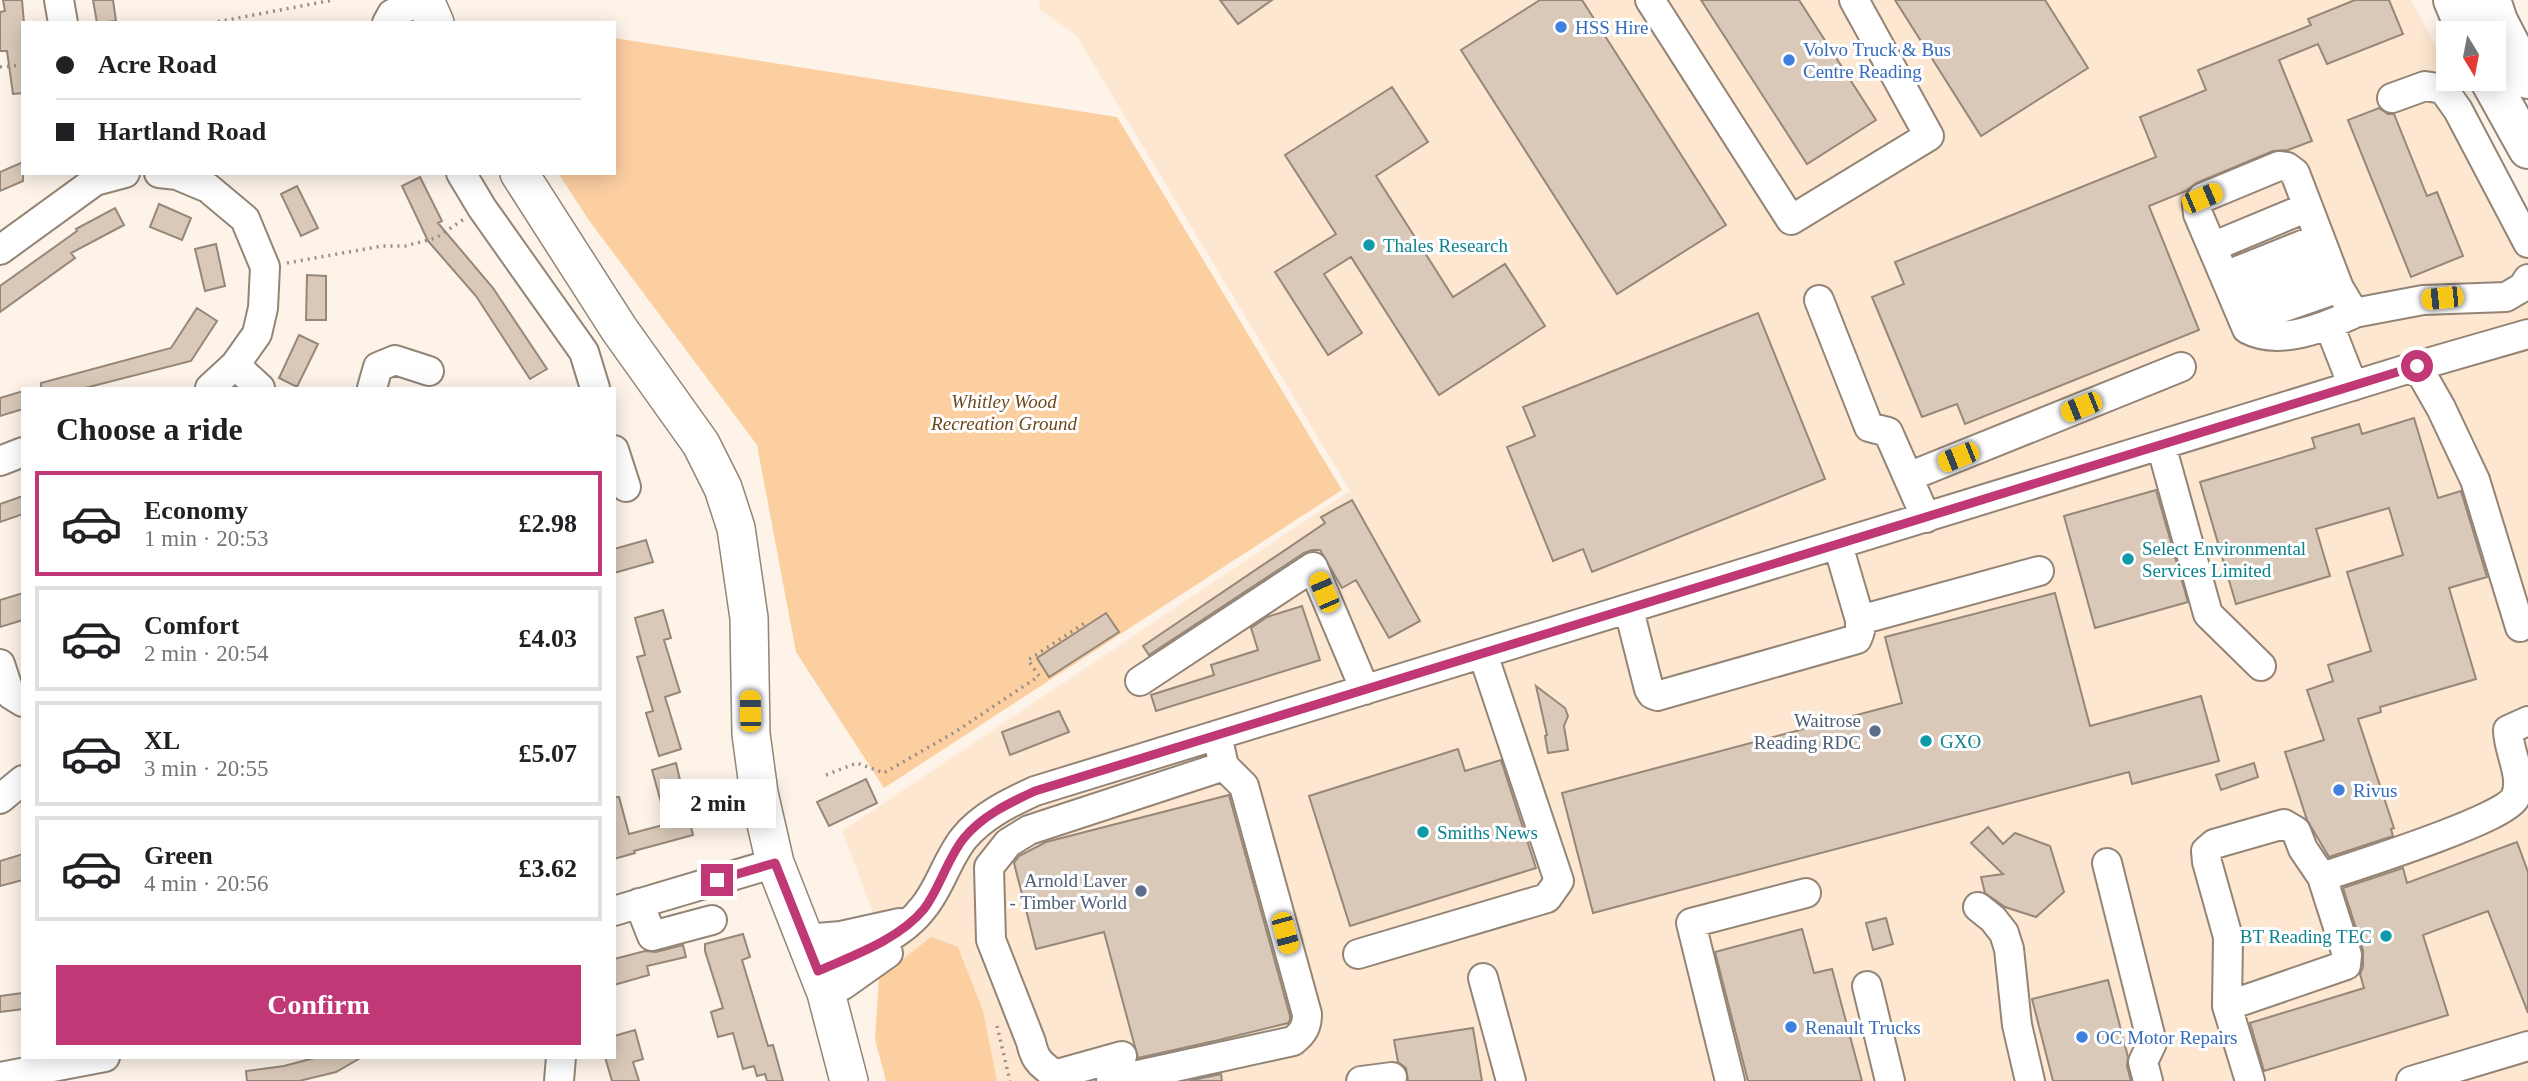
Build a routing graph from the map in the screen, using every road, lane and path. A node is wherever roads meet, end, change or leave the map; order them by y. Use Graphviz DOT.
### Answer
graph roads {
  1 [pos="59,0"];
  2 [pos="333,0"];
  3 [pos="424,0"];
  4 [pos="1650,0"];
  5 [pos="1854,0"];
  6 [pos="2454,0"];
  7 [pos="2491,0"];
  8 [pos="63,21"];
  9 [pos="222,21"];
  10 [pos="388,21"];
  11 [pos="434,21"];
  12 [pos="2462,21"];
  13 [pos="21,65"];
  14 [pos="0,67"];
  15 [pos="2528,79"];
  16 [pos="2496,91"];
  17 [pos="2392,98"];
  18 [pos="2528,149"];
  19 [pos="177,175"];
  20 [pos="462,175"];
  21 [pos="520,175"];
  22 [pos="94,177"];
  23 [pos="211,181"];
  24 [pos="2308,207"];
  25 [pos="482,208"];
  26 [pos="2528,243"];
  27 [pos="2212,247"];
  28 [pos="0,250"];
  29 [pos="2329,263"];
  30 [pos="265,267"];
  31 [pos="2528,279"];
  32 [pos="2234,299"];
  33 [pos="1819,300"];
  34 [pos="2342,319"];
  35 [pos="619,329"];
  36 [pos="2528,334"];
  37 [pos="584,352"];
  38 [pos="235,365"];
  39 [pos="2417,366"];
  40 [pos="2180,367"];
  41 [pos="429,371"];
  42 [pos="2354,386"];
  43 [pos="211,387"];
  44 [pos="259,387"];
  45 [pos="372,387"];
  46 [pos="595,387"];
  47 [pos="2161,445"];
  48 [pos="21,453"];
  49 [pos="616,456"];
  50 [pos="0,461"];
  51 [pos="1908,477"];
  52 [pos="626,487"];
  53 [pos="1926,518"];
  54 [pos="1838,545"];
  55 [pos="2039,571"];
  56 [pos="1629,610"];
  57 [pos="1860,620"];
  58 [pos="1088,621"];
  59 [pos="2520,627"];
  60 [pos="1483,654"];
  61 [pos="0,664"];
  62 [pos="2261,666"];
  63 [pos="1140,681"];
  64 [pos="1365,690"];
  65 [pos="21,701"];
  66 [pos="2528,721"];
  67 [pos="1217,735"];
  68 [pos="1224,766"];
  69 [pos="827,775"];
  70 [pos="21,781"];
  71 [pos="0,799"];
  72 [pos="775,863"];
  73 [pos="2107,863"];
  74 [pos="2322,877"];
  75 [pos="1806,893"];
  76 [pos="626,907"];
  77 [pos="1978,907"];
  78 [pos="712,920"];
  79 [pos="910,922"];
  80 [pos="1358,954"];
  81 [pos="816,968"];
  82 [pos="1483,978"];
  83 [pos="1867,986"];
  84 [pos="2227,1006"];
  85 [pos="997,1025"];
  86 [pos="2528,1046"];
  87 [pos="95,1059"];
  88 [pos="561,1059"];
  89 [pos="1117,1069"];
  90 [pos="9,1077"];
  91 [pos="1392,1077"];
  92 [pos="1056,1078"];
  93 [pos="559,1081"];
  94 [pos="849,1081"];
  95 [pos="1010,1081"];
  96 [pos="1361,1081"];
  97 [pos="1511,1081"];
  98 [pos="1730,1081"];
  99 [pos="1890,1081"];
  100 [pos="2030,1081"];
  101 [pos="2148,1081"];
  102 [pos="2250,1081"];
  103 [pos="2411,1081"];
  1 -- 8 [label="street"];
  2 -- 9 [label="path"];
  3 -- 10 [label="street"];
  3 -- 11 [label="main road"];
  4 -- 5 [label="street"];
  6 -- 12 [label="highway"];
  7 -- 15 [label="highway"];
  13 -- 14 [label="path"];
  16 -- 18 [label="highway"];
  17 -- 26 [label="street"];
  19 -- 23 [label="street"];
  20 -- 25 [label="street"];
  21 -- 35 [label="main road"];
  22 -- 28 [label="street"];
  23 -- 30 [label="street"];
  24 -- 27 [label="street"];
  24 -- 27 [label="street"];
  24 -- 29 [label="street"];
  25 -- 30 [label="path"];
  25 -- 37 [label="street"];
  27 -- 32 [label="street"];
  29 -- 32 [label="street"];
  29 -- 32 [label="street"];
  29 -- 34 [label="street"];
  30 -- 38 [label="street"];
  31 -- 34 [label="street"];
  32 -- 34 [label="street"];
  33 -- 51 [label="street"];
  34 -- 42 [label="street"];
  35 -- 37 [label="street"];
  35 -- 72 [label="main road"];
  36 -- 39 [label="street"];
  37 -- 46 [label="street"];
  38 -- 43 [label="street"];
  38 -- 44 [label="street"];
  39 -- 42 [label="street"];
  39 -- 59 [label="street"];
  40 -- 51 [label="street"];
  41 -- 45 [label="street"];
  42 -- 47 [label="street"];
  47 -- 53 [label="street"];
  47 -- 62 [label="street"];
  48 -- 50 [label="street"];
  49 -- 52 [label="street"];
  51 -- 53 [label="street"];
  53 -- 54 [label="street"];
  54 -- 56 [label="street"];
  54 -- 57 [label="street"];
  55 -- 57 [label="street"];
  56 -- 57 [label="street"];
  56 -- 60 [label="street"];
  58 -- 69 [label="path"];
  60 -- 64 [label="street"];
  60 -- 80 [label="street"];
  61 -- 65 [label="street"];
  63 -- 64 [label="street"];
  64 -- 67 [label="street"];
  66 -- 74 [label="street"];
  67 -- 68 [label="street"];
  67 -- 79 [label="street"];
  68 -- 89 [label="street"];
  68 -- 92 [label="street"];
  70 -- 71 [label="street"];
  72 -- 76 [label="street"];
  72 -- 81 [label="main road"];
  73 -- 101 [label="street"];
  74 -- 84 [label="street"];
  74 -- 84 [label="street"];
  75 -- 98 [label="street"];
  76 -- 78 [label="street"];
  77 -- 100 [label="street"];
  79 -- 81 [label="street"];
  79 -- 81 [label="street"];
  81 -- 94 [label="main road"];
  82 -- 97 [label="street"];
  83 -- 99 [label="street"];
  84 -- 102 [label="street"];
  85 -- 95 [label="path"];
  86 -- 103 [label="street"];
  87 -- 90 [label="street"];
  88 -- 93 [label="street"];
  89 -- 92 [label="street"];
  91 -- 96 [label="street"];
}
